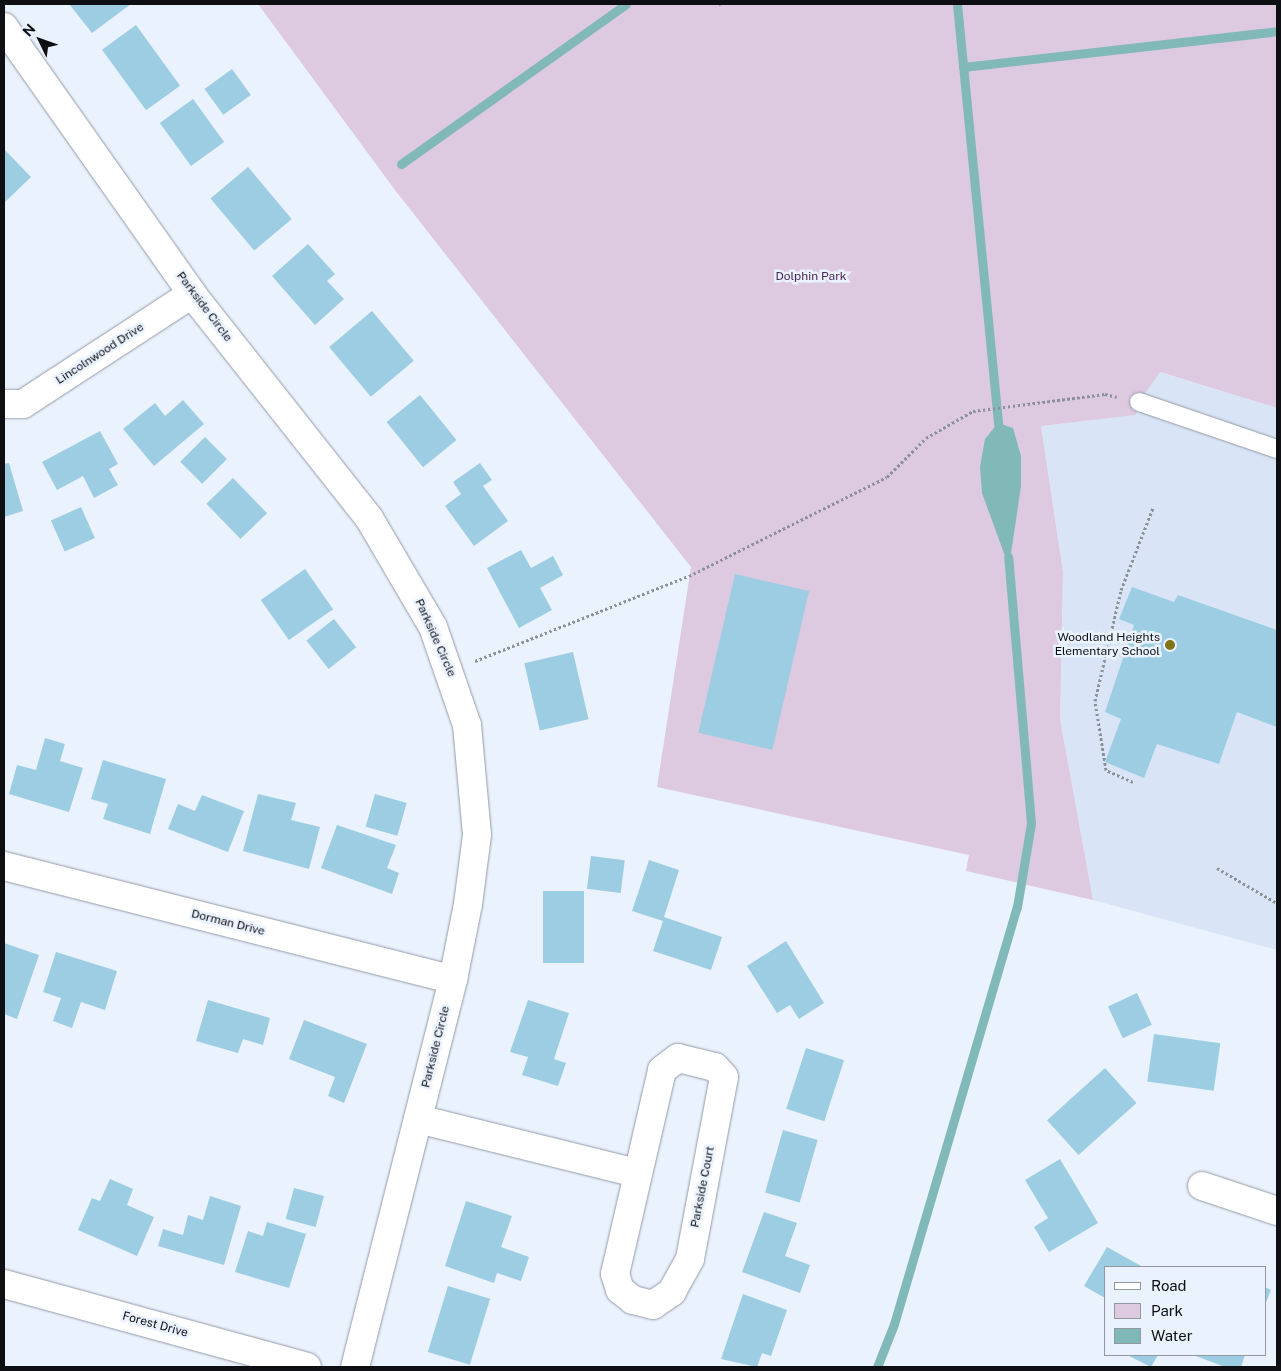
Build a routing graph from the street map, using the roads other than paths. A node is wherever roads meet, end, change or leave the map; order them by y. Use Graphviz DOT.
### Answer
graph roads {
  1 [pos="4,27"];
  2 [pos="192,294"];
  3 [pos="1139,402"];
  4 [pos="4,404"];
  5 [pos="1277,449"];
  6 [pos="4,866"];
  7 [pos="453,980"];
  8 [pos="418,1119"];
  9 [pos="637,1173"];
  10 [pos="1202,1186"];
  11 [pos="1277,1210"];
  12 [pos="4,1284"];
  13 [pos="307,1367"];
  14 [pos="355,1367"];
  1 -- 2 [label="street, Parkside Circle"];
  2 -- 4 [label="street, Lincolnwood Drive"];
  2 -- 7 [label="street, Parkside Circle"];
  3 -- 5 [label="lane"];
  6 -- 7 [label="street, Dorman Drive"];
  7 -- 8 [label="street, Parkside Circle"];
  8 -- 9 [label="street"];
  8 -- 14 [label="street, Parkside Circle"];
  9 -- 9 [label="street, Parkside Court"];
  10 -- 11 [label="street"];
  12 -- 13 [label="street, Forest Drive"];
}
